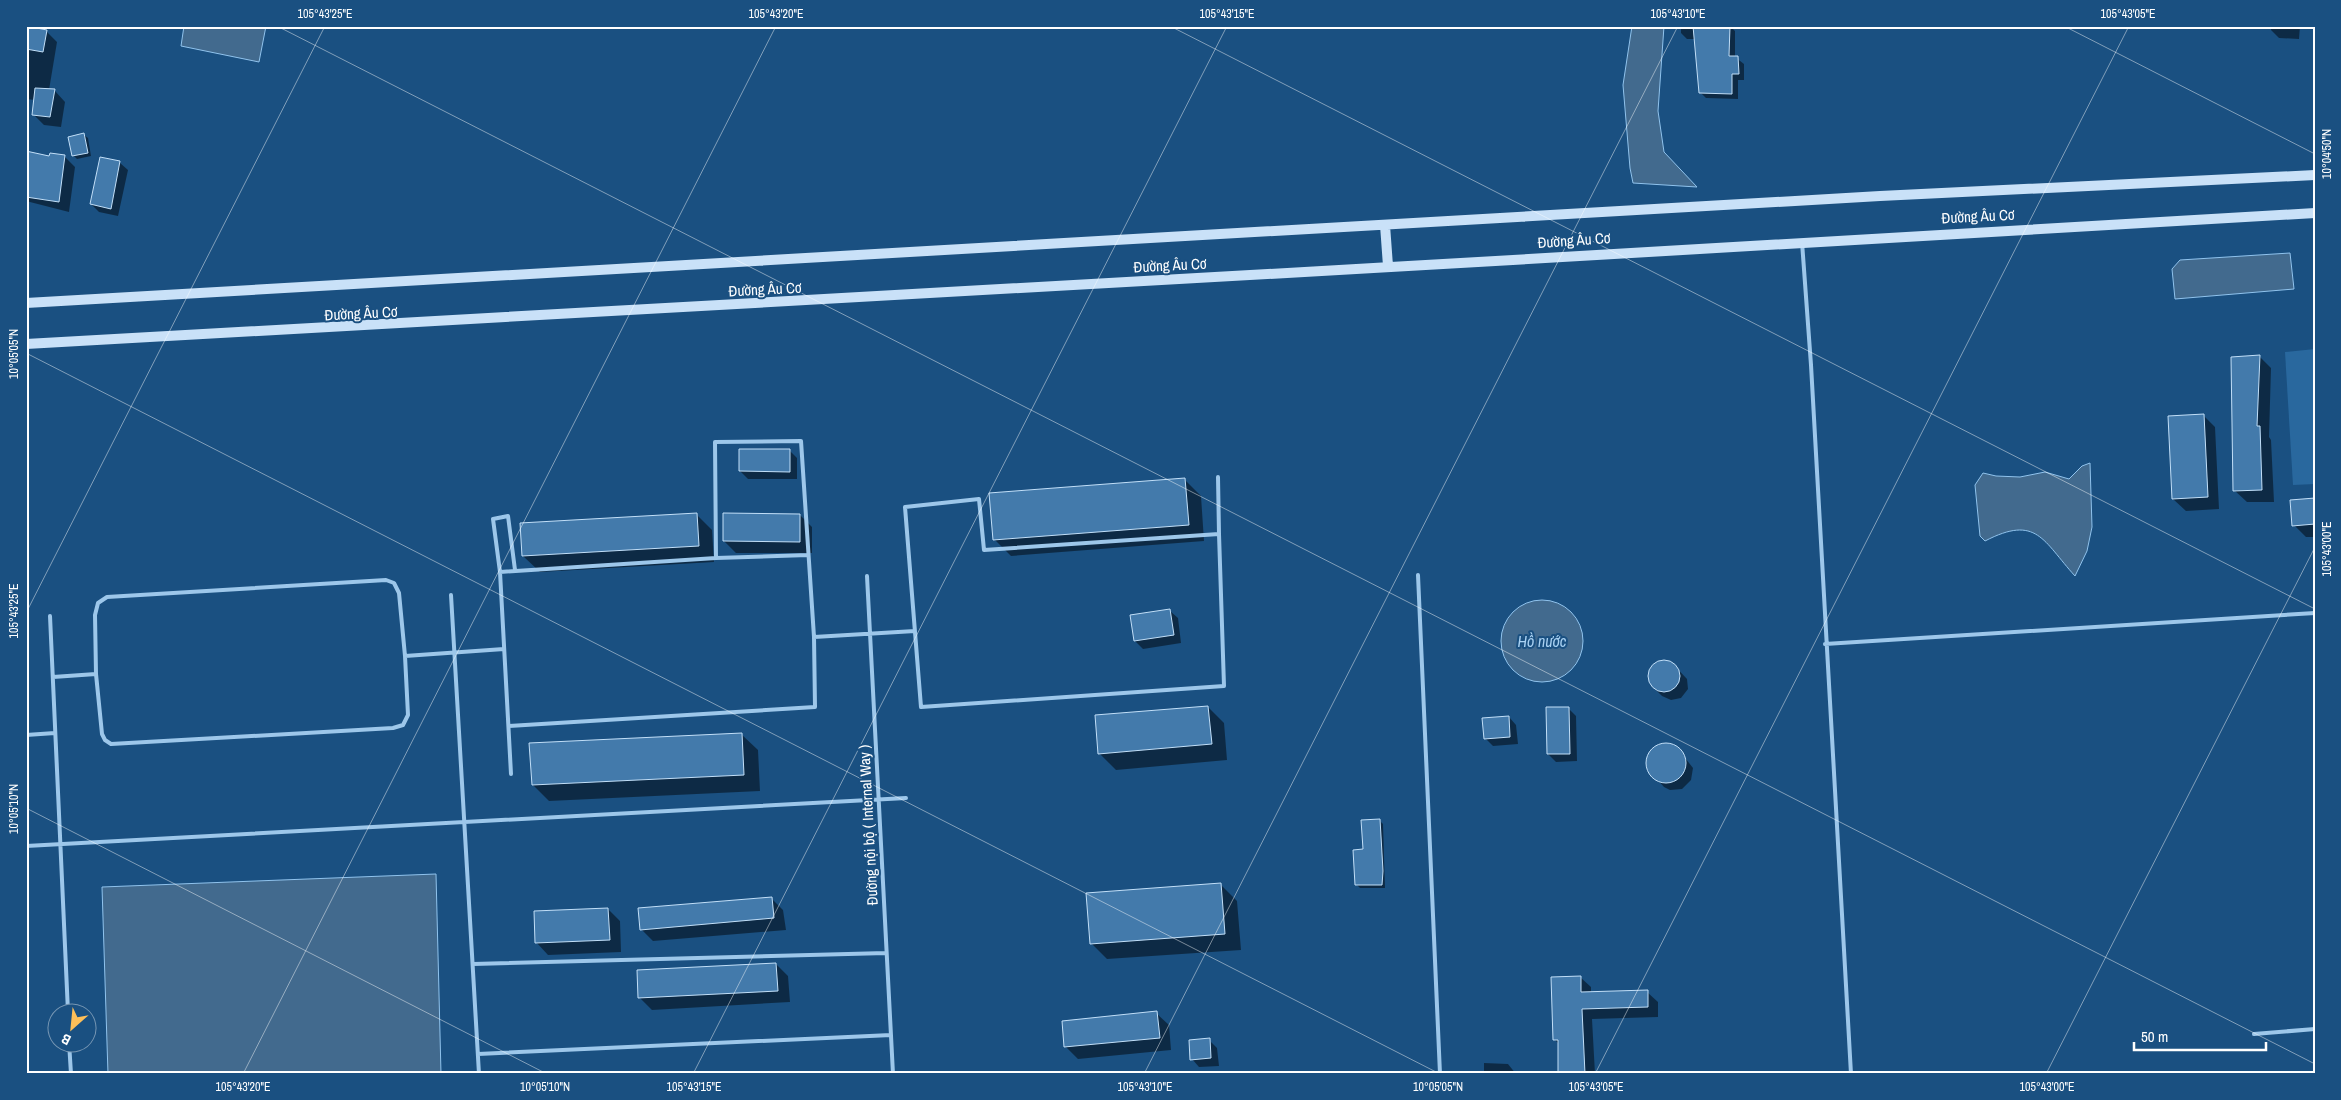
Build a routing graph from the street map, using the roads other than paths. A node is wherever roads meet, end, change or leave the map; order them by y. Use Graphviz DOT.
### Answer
graph roads {
  1 [pos="2315,175"];
  2 [pos="2315,213"];
  3 [pos="1385,225"];
  4 [pos="1802,241"];
  5 [pos="1388,266"];
  6 [pos="26,303"];
  7 [pos="26,344"];
  8 [pos="1218,477"];
  9 [pos="1219,534"];
  10 [pos="808,555"];
  11 [pos="716,558"];
  12 [pos="515,570"];
  13 [pos="500,572"];
  14 [pos="1418,575"];
  15 [pos="866,576"];
  16 [pos="451,595"];
  17 [pos="2315,613"];
  18 [pos="50,616"];
  19 [pos="915,631"];
  20 [pos="870,634"];
  21 [pos="814,637"];
  22 [pos="1825,644"];
  23 [pos="504,649"];
  24 [pos="455,654"];
  25 [pos="405,656"];
  26 [pos="96,674"];
  27 [pos="53,677"];
  28 [pos="509,726"];
  29 [pos="55,733"];
  30 [pos="26,736"];
  31 [pos="511,774"];
  32 [pos="906,798"];
  33 [pos="878,800"];
  34 [pos="464,822"];
  35 [pos="59,844"];
  36 [pos="26,846"];
  37 [pos="886,953"];
  38 [pos="473,964"];
  39 [pos="67,1002"];
  40 [pos="2315,1029"];
  41 [pos="2254,1034"];
  42 [pos="891,1035"];
  43 [pos="70,1052"];
  44 [pos="478,1054"];
  45 [pos="71,1074"];
  46 [pos="479,1074"];
  47 [pos="893,1074"];
  48 [pos="1440,1074"];
  49 [pos="1851,1074"];
  1 -- 3 [label="street, Đường Âu Cơ"];
  2 -- 4 [label="street, Đường Âu Cơ"];
  3 -- 5 [label="street"];
  3 -- 6 [label="street, Đường Âu Cơ"];
  4 -- 5 [label="street, Đường Âu Cơ"];
  4 -- 22 [label="lane"];
  5 -- 7 [label="street, Đường Âu Cơ"];
  8 -- 9 [label="lane"];
  9 -- 19 [label="lane"];
  9 -- 19 [label="lane"];
  10 -- 11 [label="lane"];
  10 -- 11 [label="lane"];
  10 -- 21 [label="lane"];
  11 -- 12 [label="lane"];
  12 -- 13 [label="lane"];
  12 -- 13 [label="lane"];
  13 -- 23 [label="lane"];
  14 -- 48 [label="lane"];
  15 -- 20 [label="lane, Đường nội bộ ( Internal Way )"];
  16 -- 24 [label="lane"];
  17 -- 22 [label="lane"];
  18 -- 27 [label="lane"];
  19 -- 20 [label="lane"];
  20 -- 21 [label="lane"];
  20 -- 33 [label="lane, Đường nội bộ ( Internal Way )"];
  21 -- 28 [label="lane"];
  22 -- 49 [label="lane"];
  23 -- 24 [label="lane"];
  23 -- 28 [label="lane"];
  24 -- 25 [label="lane"];
  24 -- 34 [label="lane"];
  25 -- 26 [label="lane"];
  25 -- 26 [label="lane"];
  26 -- 27 [label="lane"];
  27 -- 29 [label="lane"];
  28 -- 31 [label="lane"];
  29 -- 30 [label="lane"];
  29 -- 35 [label="lane"];
  32 -- 33 [label="lane"];
  33 -- 34 [label="lane"];
  33 -- 37 [label="lane, Đường nội bộ ( Internal Way )"];
  34 -- 35 [label="lane"];
  34 -- 38 [label="lane"];
  35 -- 36 [label="lane"];
  35 -- 39 [label="lane"];
  37 -- 38 [label="lane"];
  37 -- 42 [label="lane, Đường nội bộ ( Internal Way )"];
  38 -- 44 [label="lane"];
  40 -- 41 [label="lane"];
  42 -- 44 [label="lane"];
  42 -- 47 [label="lane, Đường nội bộ ( Internal Way )"];
  43 -- 45 [label="lane"];
  44 -- 46 [label="lane"];
}
